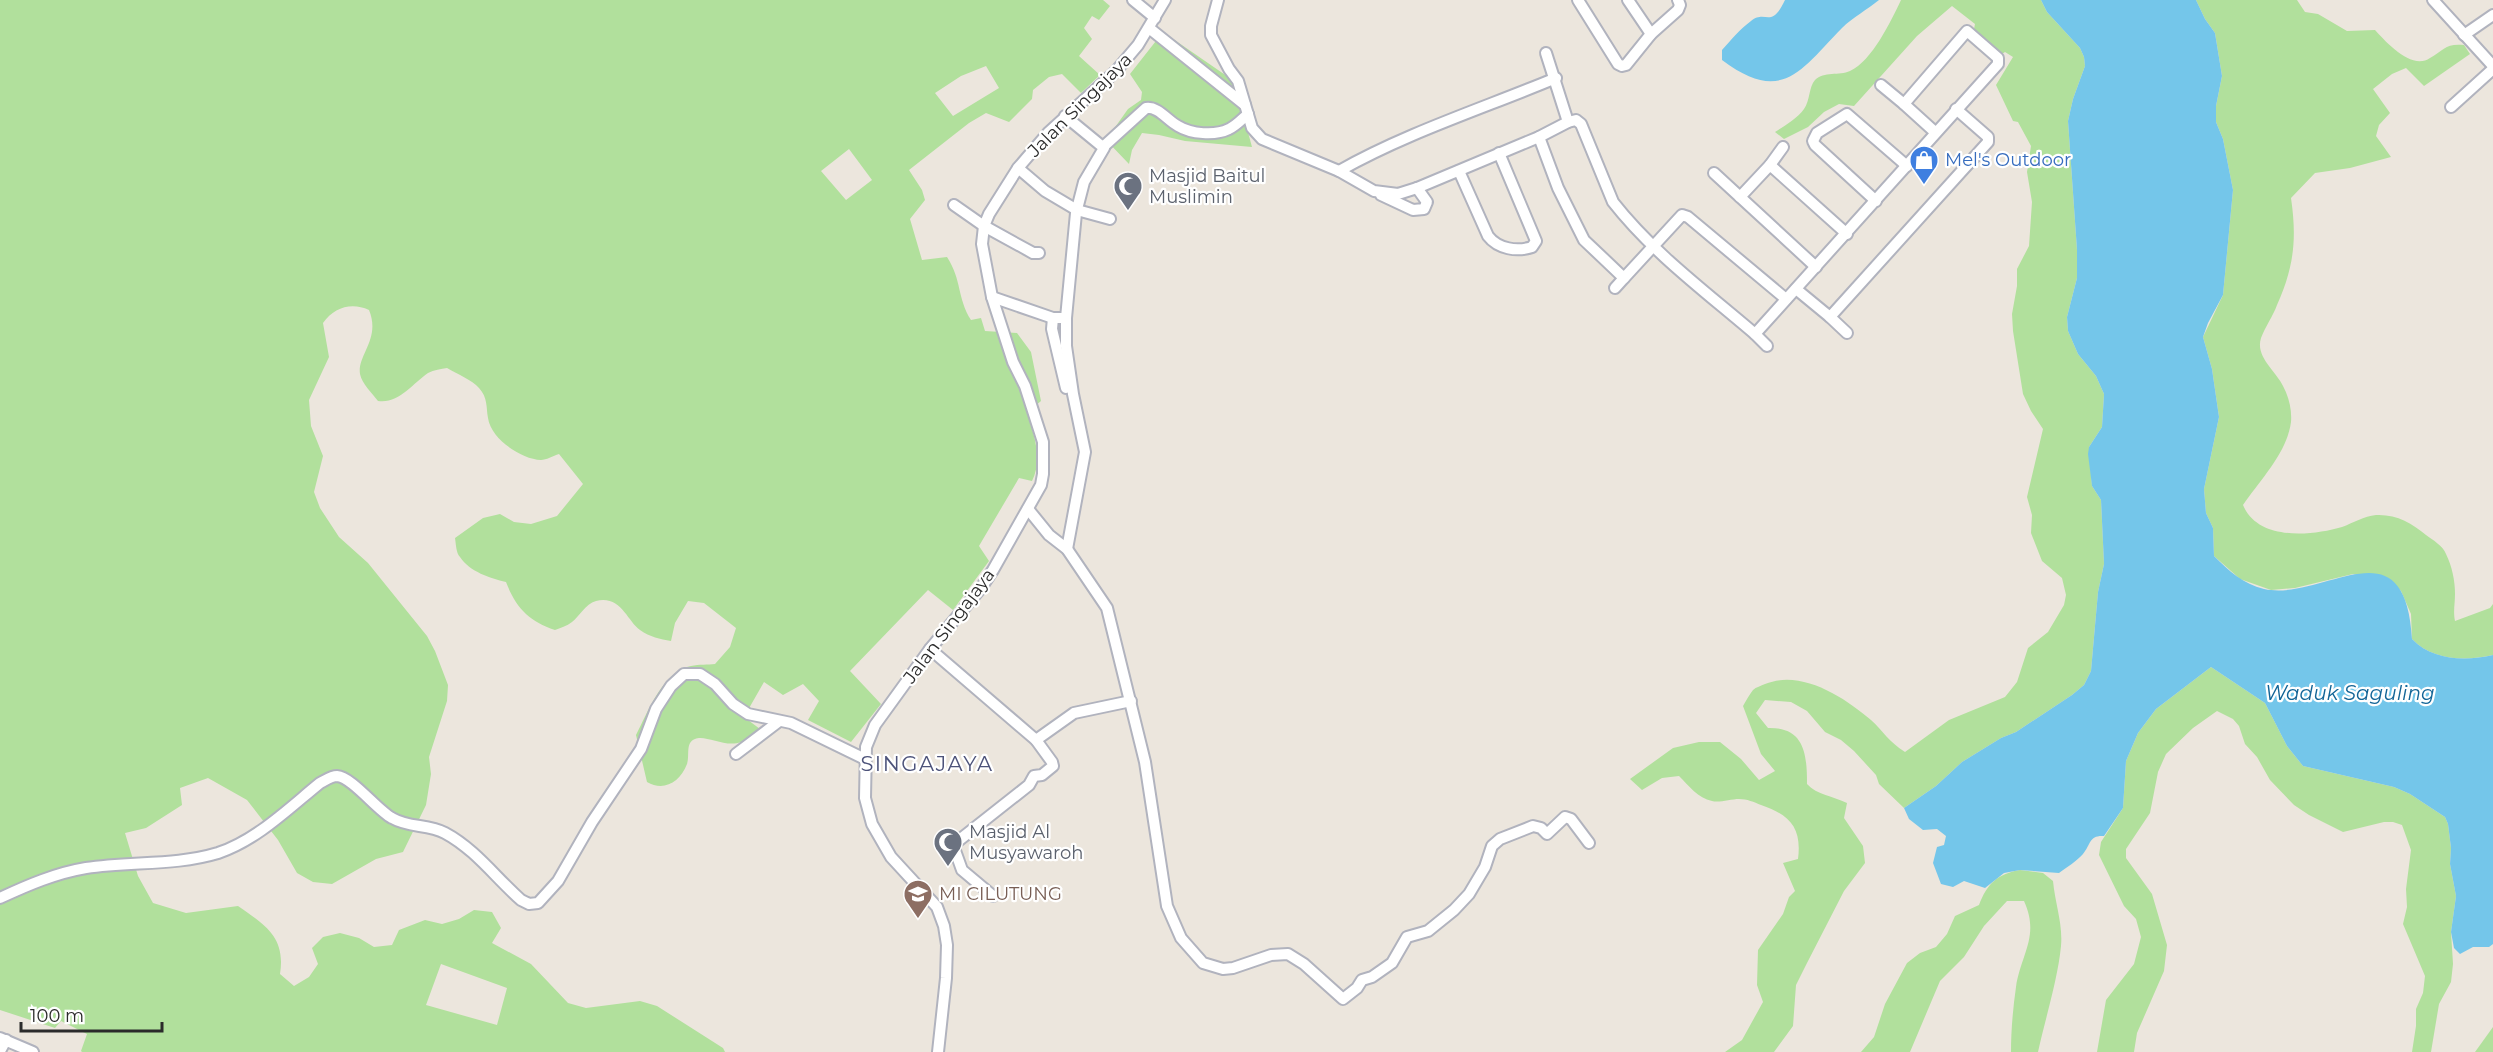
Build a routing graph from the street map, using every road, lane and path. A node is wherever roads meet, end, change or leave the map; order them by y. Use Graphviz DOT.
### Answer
graph roads {
  1 [pos="1132,0"];
  2 [pos="1166,0"];
  3 [pos="1218,0"];
  4 [pos="1578,0"];
  5 [pos="1628,0"];
  6 [pos="1678,0"];
  7 [pos="2433,0"];
  8 [pos="2493,15"];
  9 [pos="1152,23"];
  10 [pos="1651,34"];
  11 [pos="2464,35"];
  12 [pos="1546,53"];
  13 [pos="2493,67"];
  14 [pos="1556,78"];
  15 [pos="1881,85"];
  16 [pos="1904,104"];
  17 [pos="2451,107"];
  18 [pos="1246,109"];
  19 [pos="1956,109"];
  20 [pos="1065,116"];
  21 [pos="1568,122"];
  22 [pos="1936,133"];
  23 [pos="1539,137"];
  24 [pos="1103,147"];
  25 [pos="1783,147"];
  26 [pos="1499,153"];
  27 [pos="1770,165"];
  28 [pos="1907,166"];
  29 [pos="1018,168"];
  30 [pos="1339,171"];
  31 [pos="1459,171"];
  32 [pos="1714,173"];
  33 [pos="1417,188"];
  34 [pos="1374,192"];
  35 [pos="1740,197"];
  36 [pos="1876,201"];
  37 [pos="954,205"];
  38 [pos="1077,210"];
  39 [pos="1110,219"];
  40 [pos="984,226"];
  41 [pos="1847,234"];
  42 [pos="1653,247"];
  43 [pos="1039,253"];
  44 [pos="1816,267"];
  45 [pos="1624,278"];
  46 [pos="1615,288"];
  47 [pos="1796,289"];
  48 [pos="992,297"];
  49 [pos="1786,299"];
  50 [pos="1830,317"];
  51 [pos="1053,318"];
  52 [pos="1065,318"];
  53 [pos="1847,333"];
  54 [pos="1755,334"];
  55 [pos="1767,346"];
  56 [pos="1066,391"];
  57 [pos="1028,509"];
  58 [pos="1067,549"];
  59 [pos="930,649"];
  60 [pos="1131,701"];
  61 [pos="778,722"];
  62 [pos="1036,740"];
  63 [pos="736,754"];
  64 [pos="865,759"];
  65 [pos="1589,843"];
  66 [pos="993,896"];
  67 [pos="0,898"];
  68 [pos="3,1039"];
  69 [pos="0,1051"];
  70 [pos="33,1052"];
  71 [pos="938,1052"];
  1 -- 9 [label="street"];
  2 -- 9 [label="street, Jalan Singajaya"];
  3 -- 18 [label="street"];
  4 -- 10 [label="street"];
  5 -- 10 [label="street"];
  6 -- 10 [label="street"];
  7 -- 11 [label="street"];
  8 -- 11 [label="street"];
  9 -- 18 [label="street"];
  9 -- 20 [label="street, Jalan Singajaya"];
  11 -- 13 [label="street"];
  12 -- 14 [label="street"];
  13 -- 17 [label="street"];
  14 -- 21 [label="street"];
  14 -- 30 [label="street"];
  15 -- 16 [label="street"];
  16 -- 19 [label="street"];
  16 -- 22 [label="street"];
  18 -- 24 [label="street"];
  18 -- 30 [label="street"];
  19 -- 22 [label="street"];
  19 -- 50 [label="street"];
  20 -- 24 [label="street"];
  20 -- 29 [label="street, Jalan Singajaya"];
  21 -- 23 [label="street"];
  21 -- 42 [label="street"];
  22 -- 28 [label="street"];
  23 -- 26 [label="street"];
  23 -- 45 [label="street"];
  24 -- 38 [label="street"];
  25 -- 27 [label="street"];
  26 -- 31 [label="street"];
  26 -- 31 [label="street"];
  27 -- 35 [label="street"];
  27 -- 41 [label="street"];
  28 -- 36 [label="street"];
  28 -- 36 [label="street"];
  29 -- 38 [label="street"];
  29 -- 40 [label="street, Jalan Singajaya"];
  30 -- 34 [label="street"];
  31 -- 33 [label="street"];
  32 -- 35 [label="street"];
  33 -- 34 [label="street"];
  33 -- 34 [label="street"];
  35 -- 44 [label="street"];
  36 -- 41 [label="street"];
  37 -- 40 [label="street"];
  38 -- 39 [label="street"];
  38 -- 52 [label="street"];
  40 -- 43 [label="street"];
  40 -- 48 [label="street, Jalan Singajaya"];
  41 -- 44 [label="street"];
  42 -- 45 [label="street"];
  42 -- 49 [label="street"];
  42 -- 54 [label="street"];
  44 -- 47 [label="street"];
  45 -- 46 [label="street"];
  47 -- 49 [label="street"];
  47 -- 50 [label="street"];
  48 -- 51 [label="street"];
  48 -- 57 [label="street, Jalan Singajaya"];
  49 -- 54 [label="street"];
  50 -- 53 [label="street"];
  51 -- 52 [label="street"];
  51 -- 56 [label="street"];
  52 -- 58 [label="street"];
  54 -- 55 [label="street"];
  57 -- 58 [label="street"];
  57 -- 59 [label="street, Jalan Singajaya"];
  58 -- 60 [label="street"];
  59 -- 62 [label="street"];
  59 -- 64 [label="street, Jalan Singajaya"];
  60 -- 62 [label="street"];
  60 -- 65 [label="street"];
  61 -- 63 [label="street"];
  61 -- 64 [label="street"];
  61 -- 67 [label="street"];
  62 -- 66 [label="street"];
  64 -- 71 [label="street, Jalan Singajaya"];
  68 -- 69 [label="street"];
  68 -- 70 [label="street"];
}
